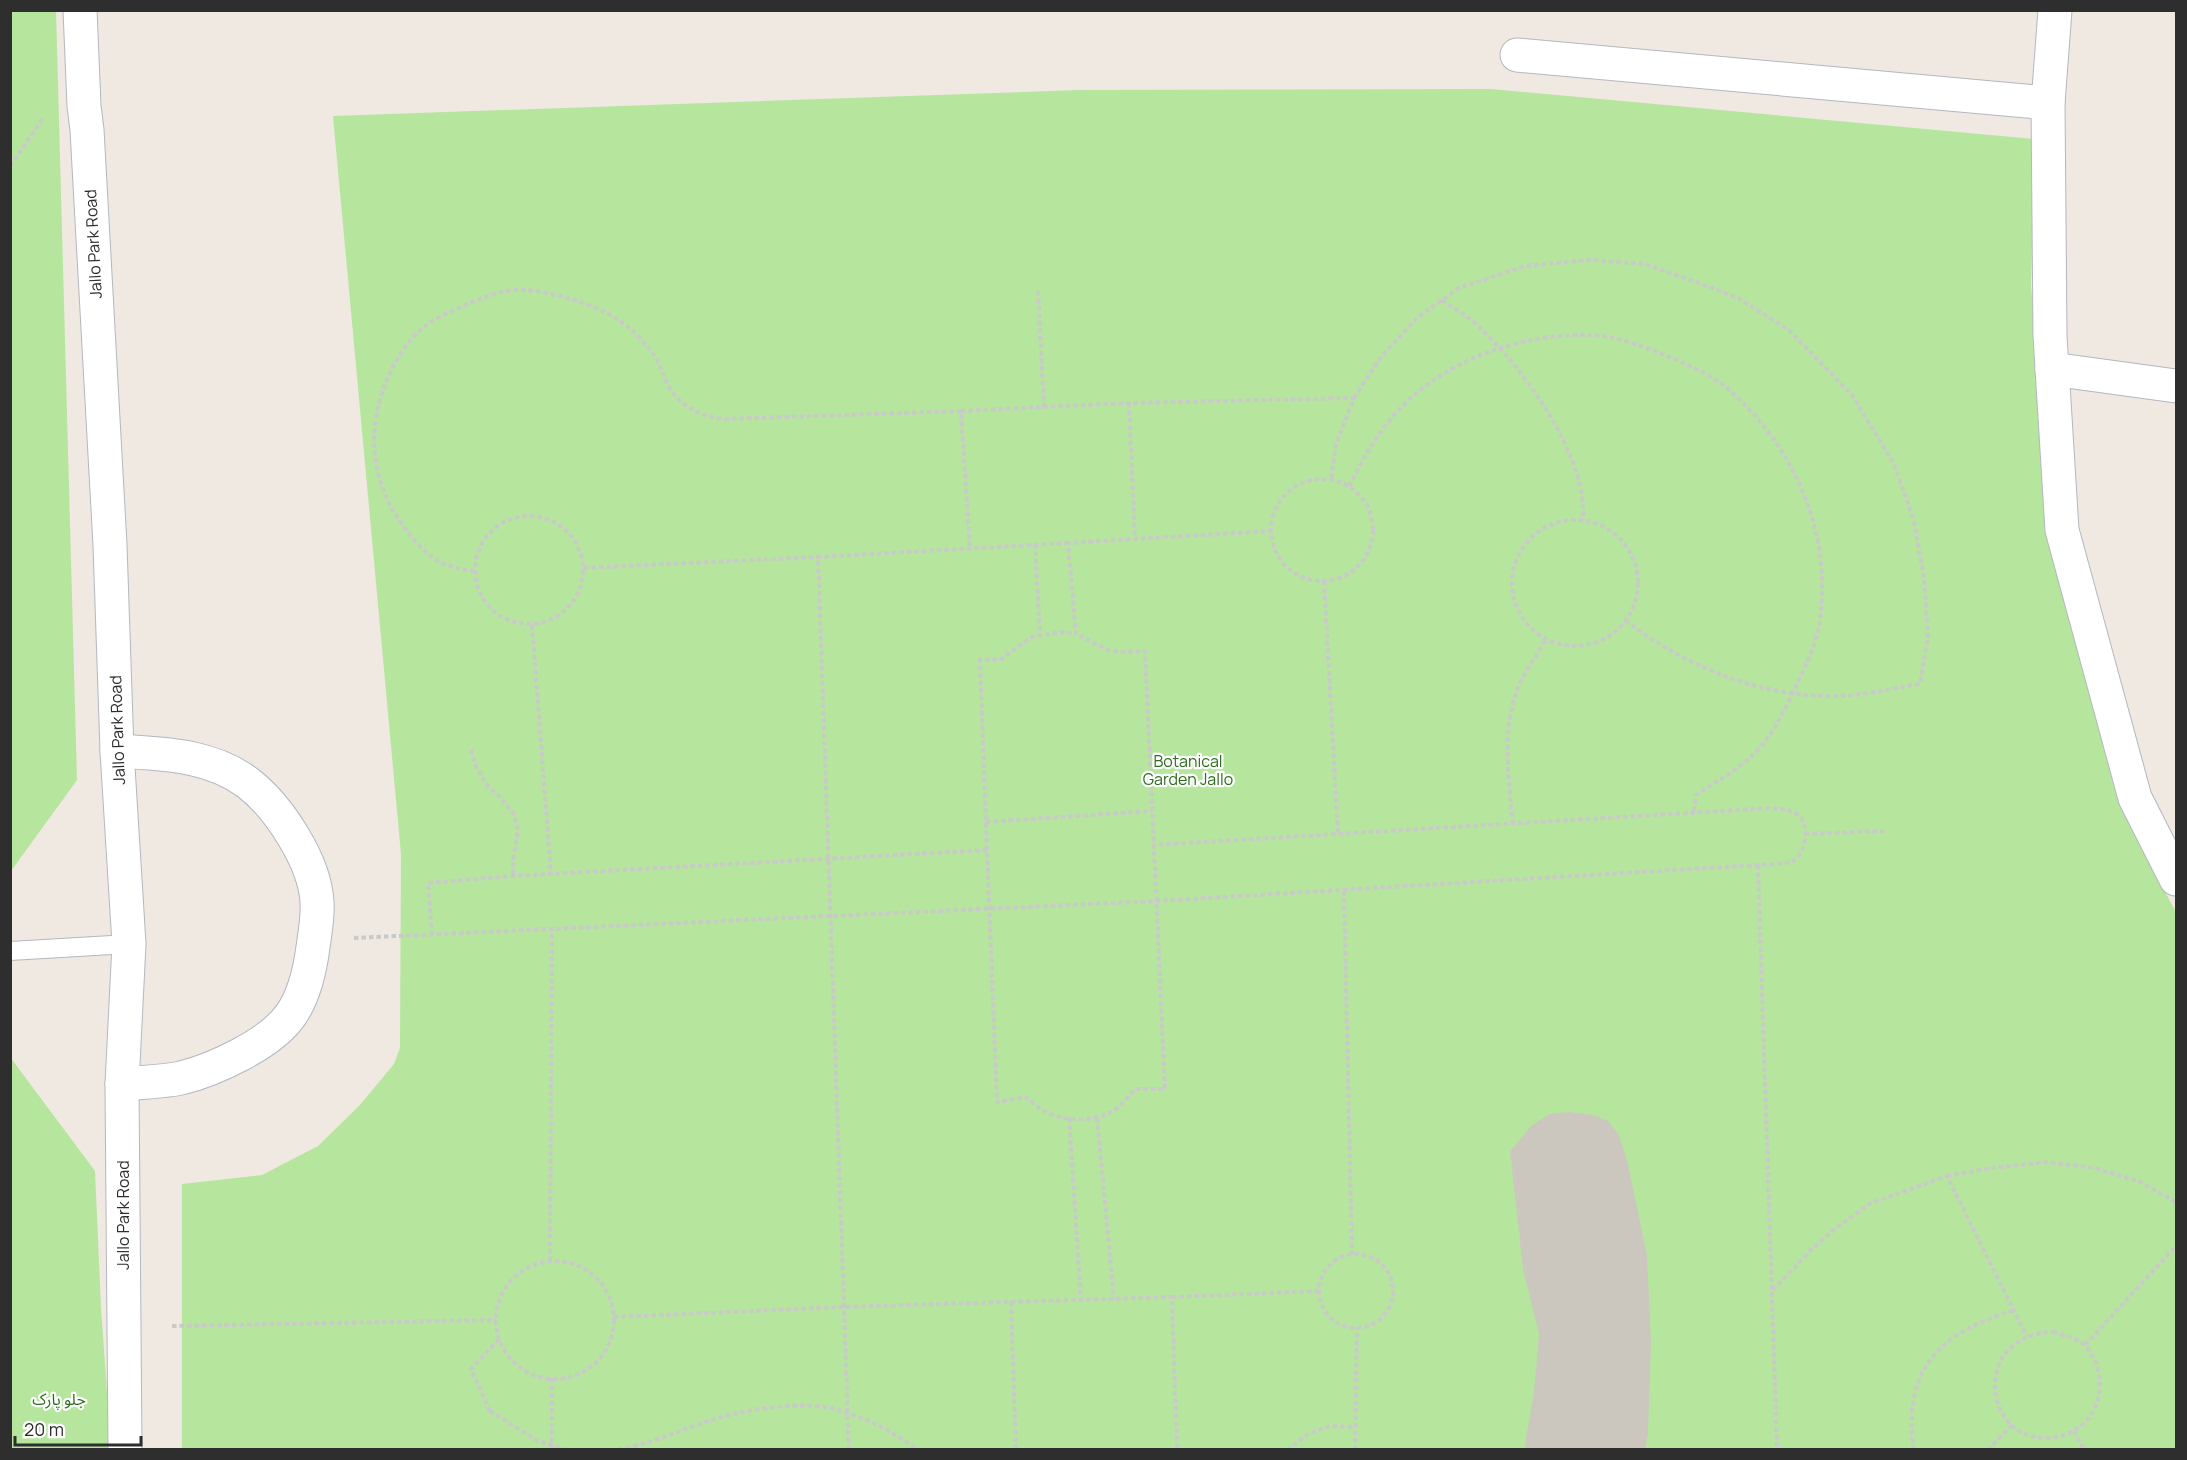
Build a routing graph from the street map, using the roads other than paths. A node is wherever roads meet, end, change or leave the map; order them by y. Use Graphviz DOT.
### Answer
graph roads {
  1 [pos="80,10"];
  2 [pos="2055,10"];
  3 [pos="1517,55"];
  4 [pos="2048,103"];
  5 [pos="2052,369"];
  6 [pos="2176,386"];
  7 [pos="117,751"];
  8 [pos="2176,879"];
  9 [pos="129,944"];
  10 [pos="10,951"];
  11 [pos="122,1084"];
  12 [pos="125,1449"];
  1 -- 7 [label="street, Jallo Park Road"];
  2 -- 4 [label="street"];
  3 -- 4 [label="street"];
  4 -- 5 [label="street"];
  5 -- 6 [label="street"];
  5 -- 8 [label="street"];
  7 -- 9 [label="street, Jallo Park Road"];
  7 -- 11 [label="street"];
  9 -- 10 [label="lane"];
  9 -- 11 [label="street, Jallo Park Road"];
  11 -- 12 [label="street, Jallo Park Road"];
}
